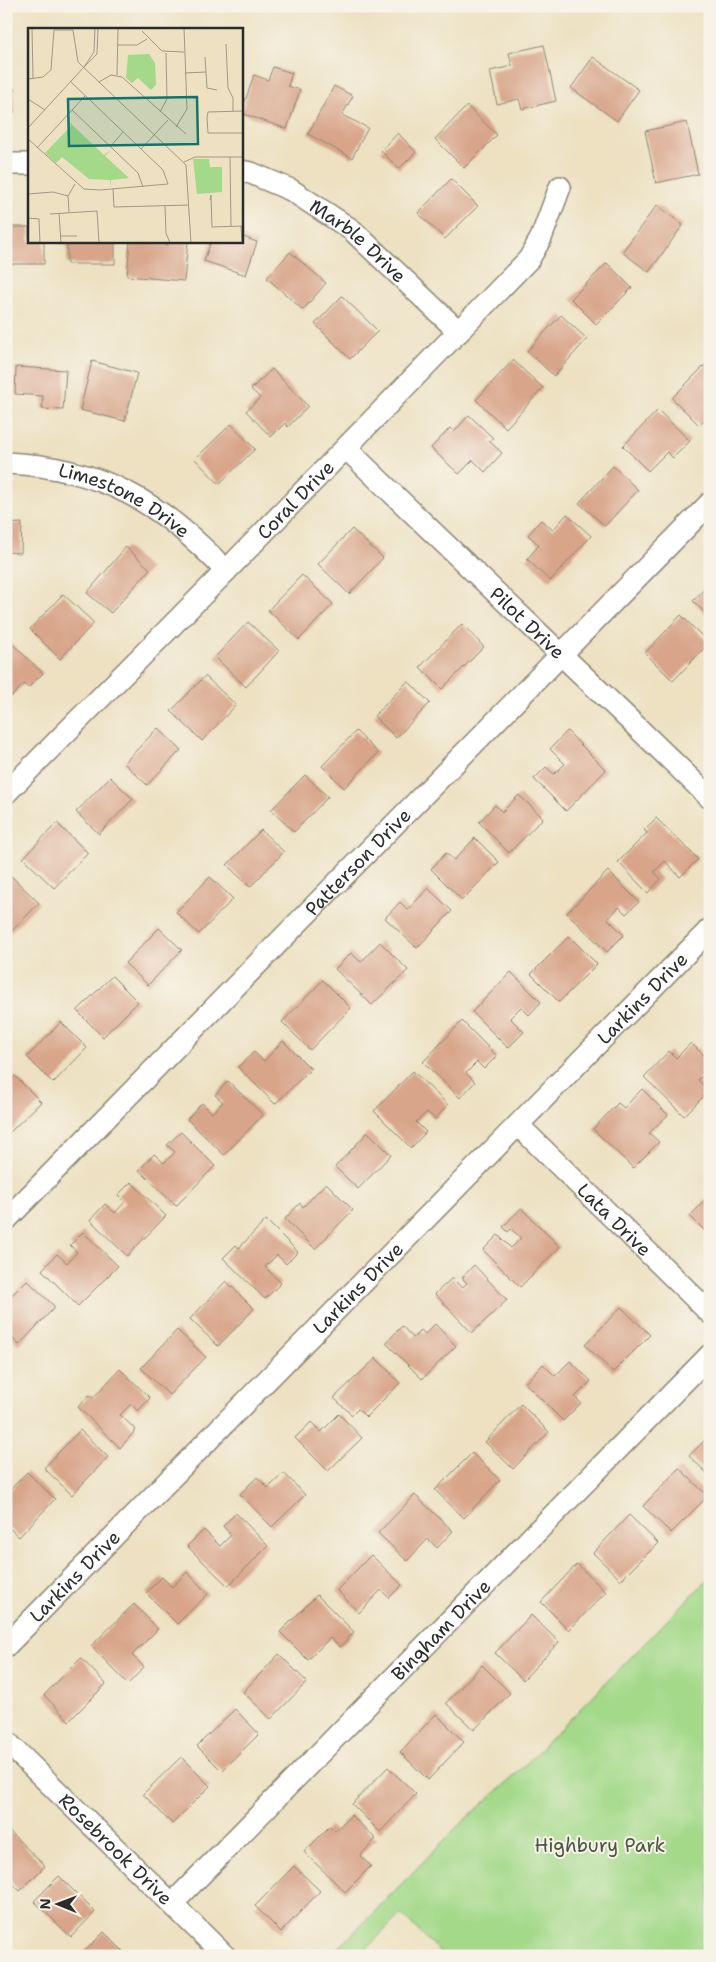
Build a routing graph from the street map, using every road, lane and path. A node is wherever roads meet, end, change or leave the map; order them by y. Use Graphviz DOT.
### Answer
graph roads {
  1 [pos="6,164"];
  2 [pos="28,164"];
  3 [pos="242,171"];
  4 [pos="560,187"];
  5 [pos="459,332"];
  6 [pos="346,448"];
  7 [pos="6,463"];
  8 [pos="710,504"];
  9 [pos="226,571"];
  10 [pos="562,655"];
  11 [pos="6,793"];
  12 [pos="710,798"];
  13 [pos="710,929"];
  14 [pos="518,1126"];
  15 [pos="6,1220"];
  16 [pos="710,1313"];
  17 [pos="710,1355"];
  18 [pos="6,1646"];
  19 [pos="6,1741"];
  20 [pos="172,1904"];
  21 [pos="225,1956"];
  1 -- 2 [label="street"];
  3 -- 5 [label="street, Marble Drive"];
  4 -- 5 [label="street, Coral Drive"];
  5 -- 6 [label="street, Coral Drive"];
  6 -- 9 [label="street, Coral Drive"];
  6 -- 10 [label="street, Pilot Drive"];
  7 -- 9 [label="street, Limestone Drive"];
  8 -- 10 [label="street, Patterson Drive"];
  9 -- 11 [label="street, Coral Drive"];
  10 -- 12 [label="street, Pilot Drive"];
  10 -- 15 [label="street, Patterson Drive"];
  13 -- 14 [label="street, Larkins Drive"];
  14 -- 16 [label="street, Lata Drive"];
  14 -- 18 [label="street, Larkins Drive"];
  17 -- 20 [label="street, Bingham Drive"];
  19 -- 20 [label="street, Rosebrook Drive"];
  20 -- 21 [label="street, Rosebrook Drive"];
}
